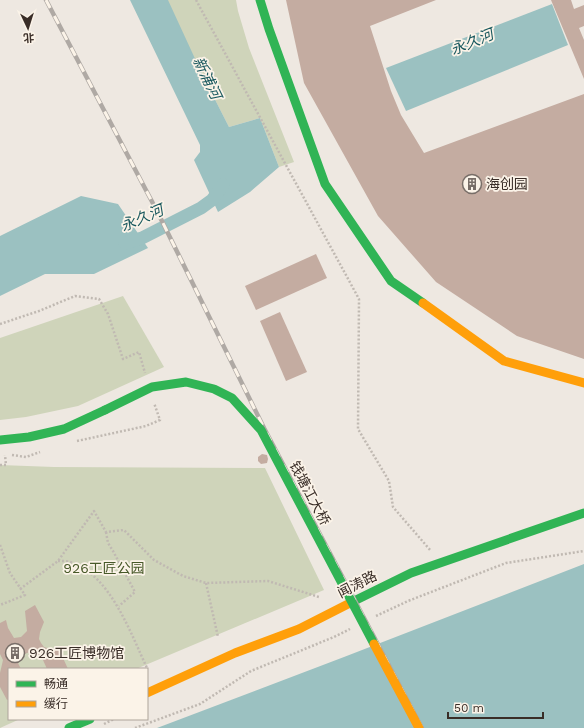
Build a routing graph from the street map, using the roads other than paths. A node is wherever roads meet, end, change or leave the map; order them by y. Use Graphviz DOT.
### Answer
graph roads {
  1 [pos="260,0"];
  2 [pos="584,383"];
  3 [pos="0,440"];
  4 [pos="584,513"];
  5 [pos="148,693"];
  6 [pos="88,720"];
  7 [pos="69,728"];
  8 [pos="418,728"];
  1 -- 2 [label="main road"];
  3 -- 8 [label="main road, 钱塘江大桥, bridge"];
  4 -- 5 [label="main road, 闻涛路"];
  6 -- 7 [label="main road"];
}
